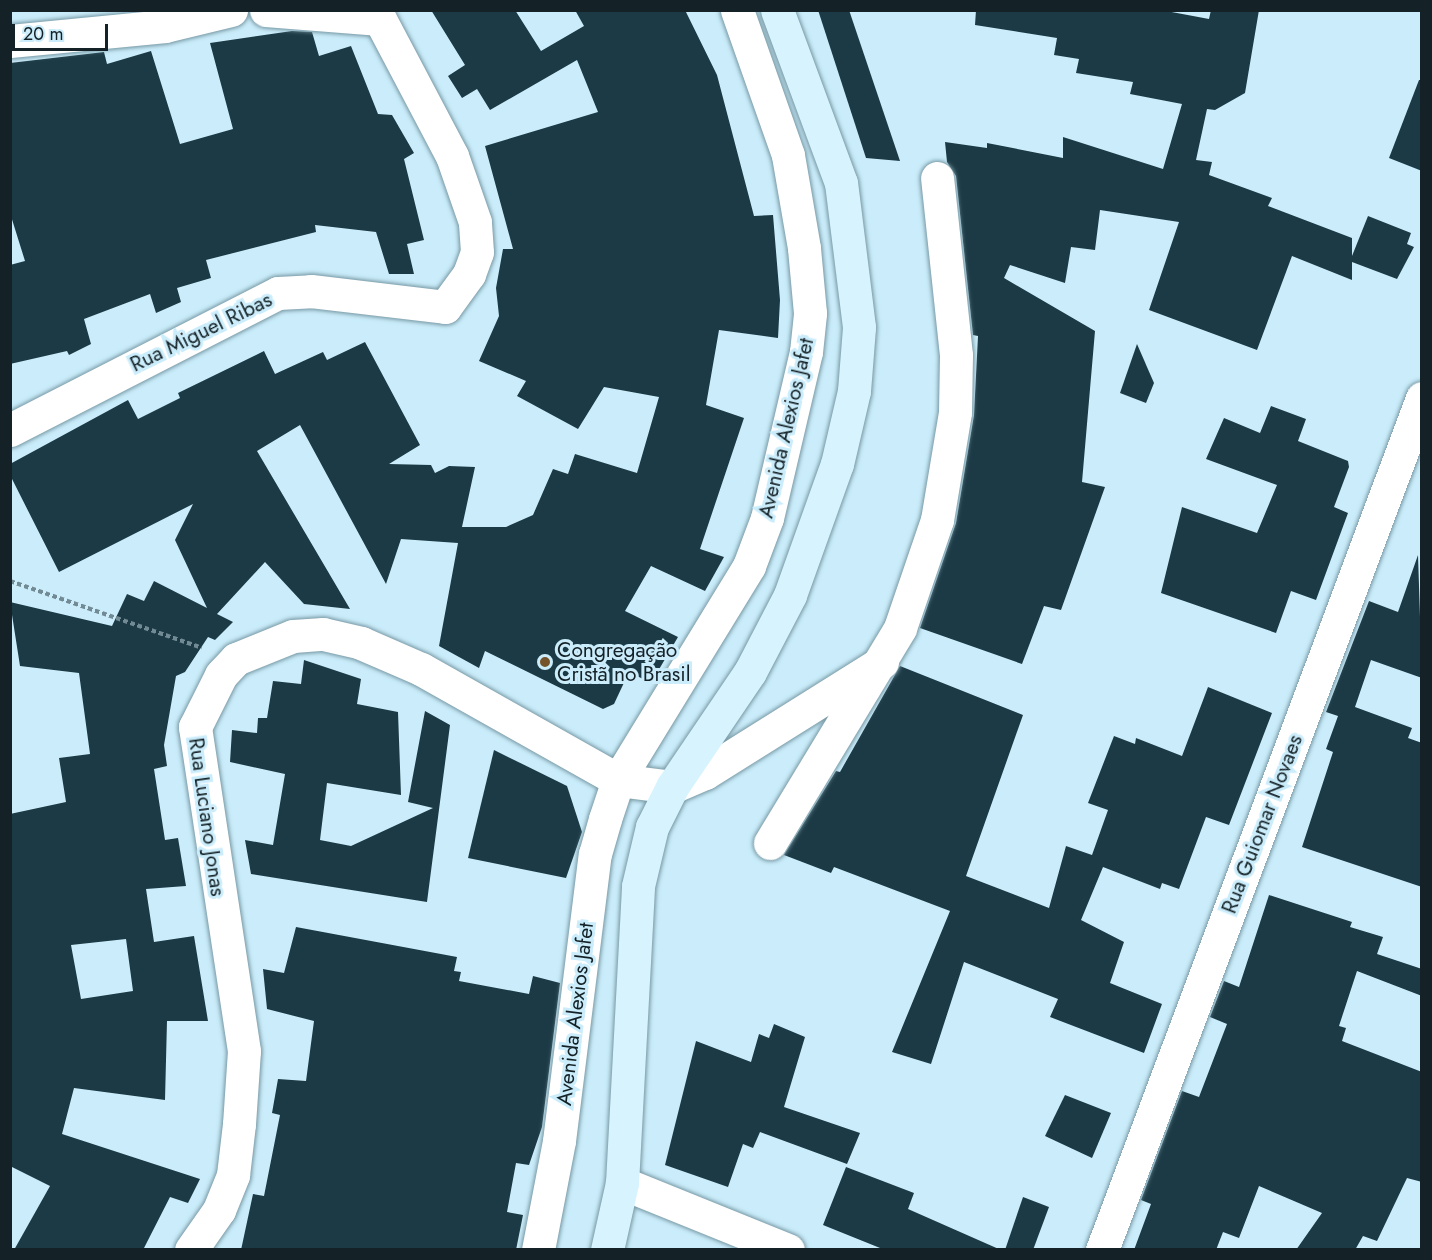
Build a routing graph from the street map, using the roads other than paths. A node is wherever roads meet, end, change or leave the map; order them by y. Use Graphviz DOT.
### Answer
graph roads {
  1 [pos="231,10"];
  2 [pos="266,10"];
  3 [pos="737,10"];
  4 [pos="777,10"];
  5 [pos="377,15"];
  6 [pos="10,41"];
  7 [pos="937,178"];
  8 [pos="1422,398"];
  9 [pos="10,430"];
  10 [pos="882,662"];
  11 [pos="618,780"];
  12 [pos="672,787"];
  13 [pos="770,843"];
  14 [pos="622,1184"];
  15 [pos="191,1250"];
  16 [pos="538,1250"];
  17 [pos="607,1250"];
  18 [pos="788,1250"];
  19 [pos="1102,1250"];
  1 -- 6 [label="street"];
  2 -- 5 [label="street, Rua Miguel Ribas"];
  3 -- 11 [label="street, Avenida Alexios Jafet"];
  4 -- 12 [label="main road"];
  5 -- 9 [label="street, Rua Miguel Ribas"];
  7 -- 10 [label="street"];
  8 -- 19 [label="street, Rua Guiomar Novaes"];
  10 -- 12 [label="street"];
  10 -- 13 [label="street"];
  11 -- 12 [label="street"];
  11 -- 15 [label="street, Rua Luciano Jonas"];
  11 -- 16 [label="street, Avenida Alexios Jafet"];
  12 -- 14 [label="main road"];
  14 -- 17 [label="main road"];
  14 -- 18 [label="street"];
}
